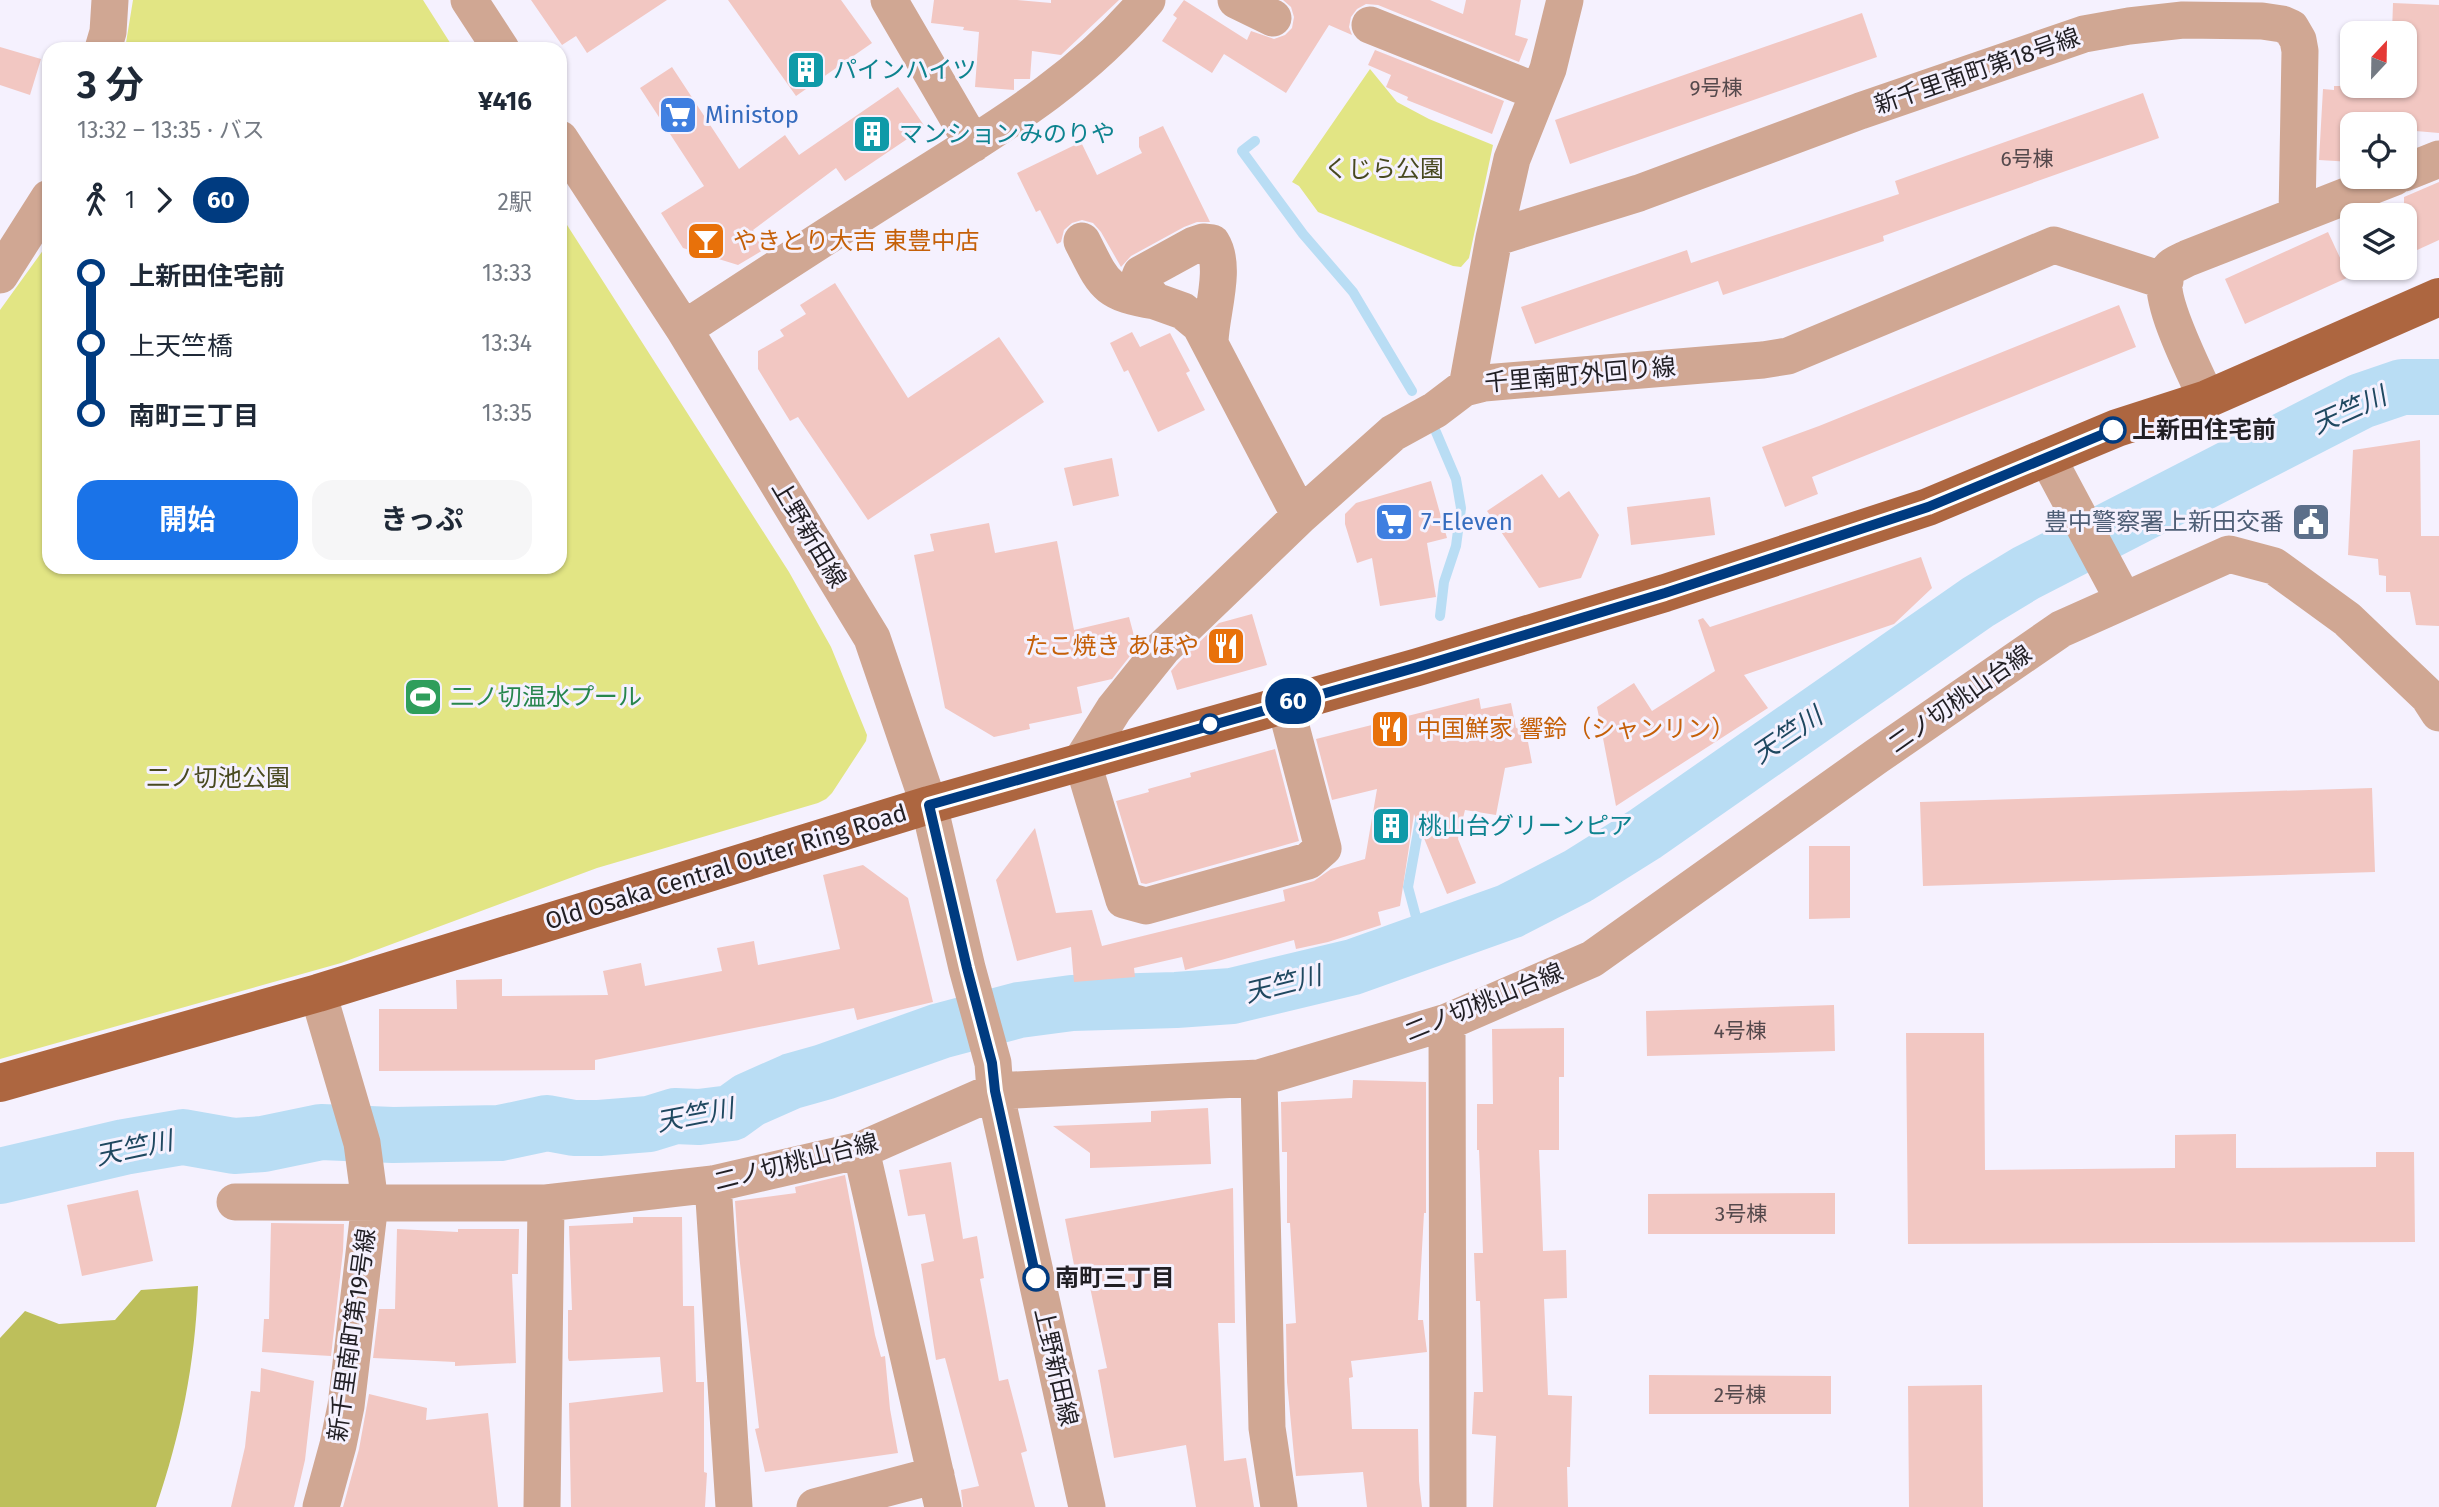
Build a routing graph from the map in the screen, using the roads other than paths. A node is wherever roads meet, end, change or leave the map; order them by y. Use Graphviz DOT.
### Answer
graph roads {
  1 [pos="110,0"];
  2 [pos="469,0"];
  3 [pos="889,0"];
  4 [pos="1147,0"];
  5 [pos="1236,0"];
  6 [pos="1565,0"];
  7 [pos="1273,18"];
  8 [pos="1370,24"];
  9 [pos="105,42"];
  10 [pos="496,42"];
  11 [pos="1538,92"];
  12 [pos="973,144"];
  13 [pos="567,150"];
  14 [pos="2439,159"];
  15 [pos="2417,168"];
  16 [pos="2364,189"];
  17 [pos="42,209"];
  18 [pos="2297,215"];
  19 [pos="1494,238"];
  20 [pos="1082,241"];
  21 [pos="0,275"];
  22 [pos="2165,281"];
  23 [pos="2439,297"];
  24 [pos="1155,301"];
  25 [pos="684,329"];
  26 [pos="1210,341"];
  27 [pos="1466,387"];
  28 [pos="2207,400"];
  29 [pos="2047,457"];
  30 [pos="1300,516"];
  31 [pos="2124,601"];
  32 [pos="1285,704"];
  33 [pos="2439,713"];
  34 [pos="1082,760"];
  35 [pos="929,805"];
  36 [pos="318,993"];
  37 [pos="1447,1022"];
  38 [pos="994,1077"];
  39 [pos="1259,1078"];
  40 [pos="0,1083"];
  41 [pos="861,1150"];
  42 [pos="713,1184"];
  43 [pos="235,1202"];
  44 [pos="370,1203"];
  45 [pos="546,1203"];
  46 [pos="939,1491"];
  47 [pos="321,1507"];
  48 [pos="542,1507"];
  49 [pos="734,1507"];
  50 [pos="814,1507"];
  51 [pos="1087,1507"];
  52 [pos="1279,1507"];
  53 [pos="1448,1507"];
  1 -- 9 [label="street"];
  2 -- 10 [label="street"];
  3 -- 12 [label="street"];
  4 -- 12 [label="street"];
  5 -- 7 [label="street"];
  6 -- 11 [label="street"];
  8 -- 11 [label="street"];
  11 -- 19 [label="street"];
  12 -- 25 [label="street"];
  13 -- 25 [label="street, 上野新田線"];
  14 -- 15 [label="street"];
  16 -- 18 [label="street"];
  17 -- 21 [label="street"];
  18 -- 19 [label="street, 新千里南町第18号線"];
  18 -- 22 [label="street"];
  19 -- 27 [label="street"];
  20 -- 24 [label="street"];
  22 -- 27 [label="street, 千里南町外回り線"];
  22 -- 28 [label="street"];
  23 -- 28 [label="main road, Old Osaka Central Outer Ring Road"];
  24 -- 26 [label="street"];
  24 -- 26 [label="street"];
  25 -- 35 [label="street, 上野新田線"];
  26 -- 30 [label="street"];
  27 -- 30 [label="street, 千里南町外回り線"];
  28 -- 29 [label="main road, Old Osaka Central Outer Ring Road"];
  29 -- 31 [label="street"];
  29 -- 32 [label="main road, Old Osaka Central Outer Ring Road"];
  30 -- 34 [label="street, 千里南町外回り線"];
  31 -- 33 [label="street, 二ノ切桃山台線"];
  31 -- 37 [label="street, 二ノ切桃山台線"];
  32 -- 34 [label="main road, Old Osaka Central Outer Ring Road"];
  32 -- 34 [label="street"];
  34 -- 35 [label="main road, Old Osaka Central Outer Ring Road"];
  35 -- 36 [label="main road, Old Osaka Central Outer Ring Road"];
  35 -- 38 [label="street, 上野新田線"];
  36 -- 40 [label="main road, Old Osaka Central Outer Ring Road"];
  36 -- 44 [label="street"];
  37 -- 39 [label="street, 二ノ切桃山台線"];
  37 -- 53 [label="street"];
  38 -- 39 [label="street, 二ノ切桃山台線"];
  38 -- 41 [label="street, 二ノ切桃山台線"];
  38 -- 51 [label="street, 上野新田線"];
  39 -- 52 [label="street"];
  41 -- 42 [label="street, 二ノ切桃山台線"];
  41 -- 46 [label="street"];
  42 -- 45 [label="street, 二ノ切桃山台線"];
  42 -- 49 [label="street"];
  43 -- 44 [label="street, 二ノ切桃山台線"];
  44 -- 45 [label="street, 二ノ切桃山台線"];
  44 -- 47 [label="street, 新千里南町第19号線"];
  45 -- 48 [label="street"];
  46 -- 50 [label="street"];
}
